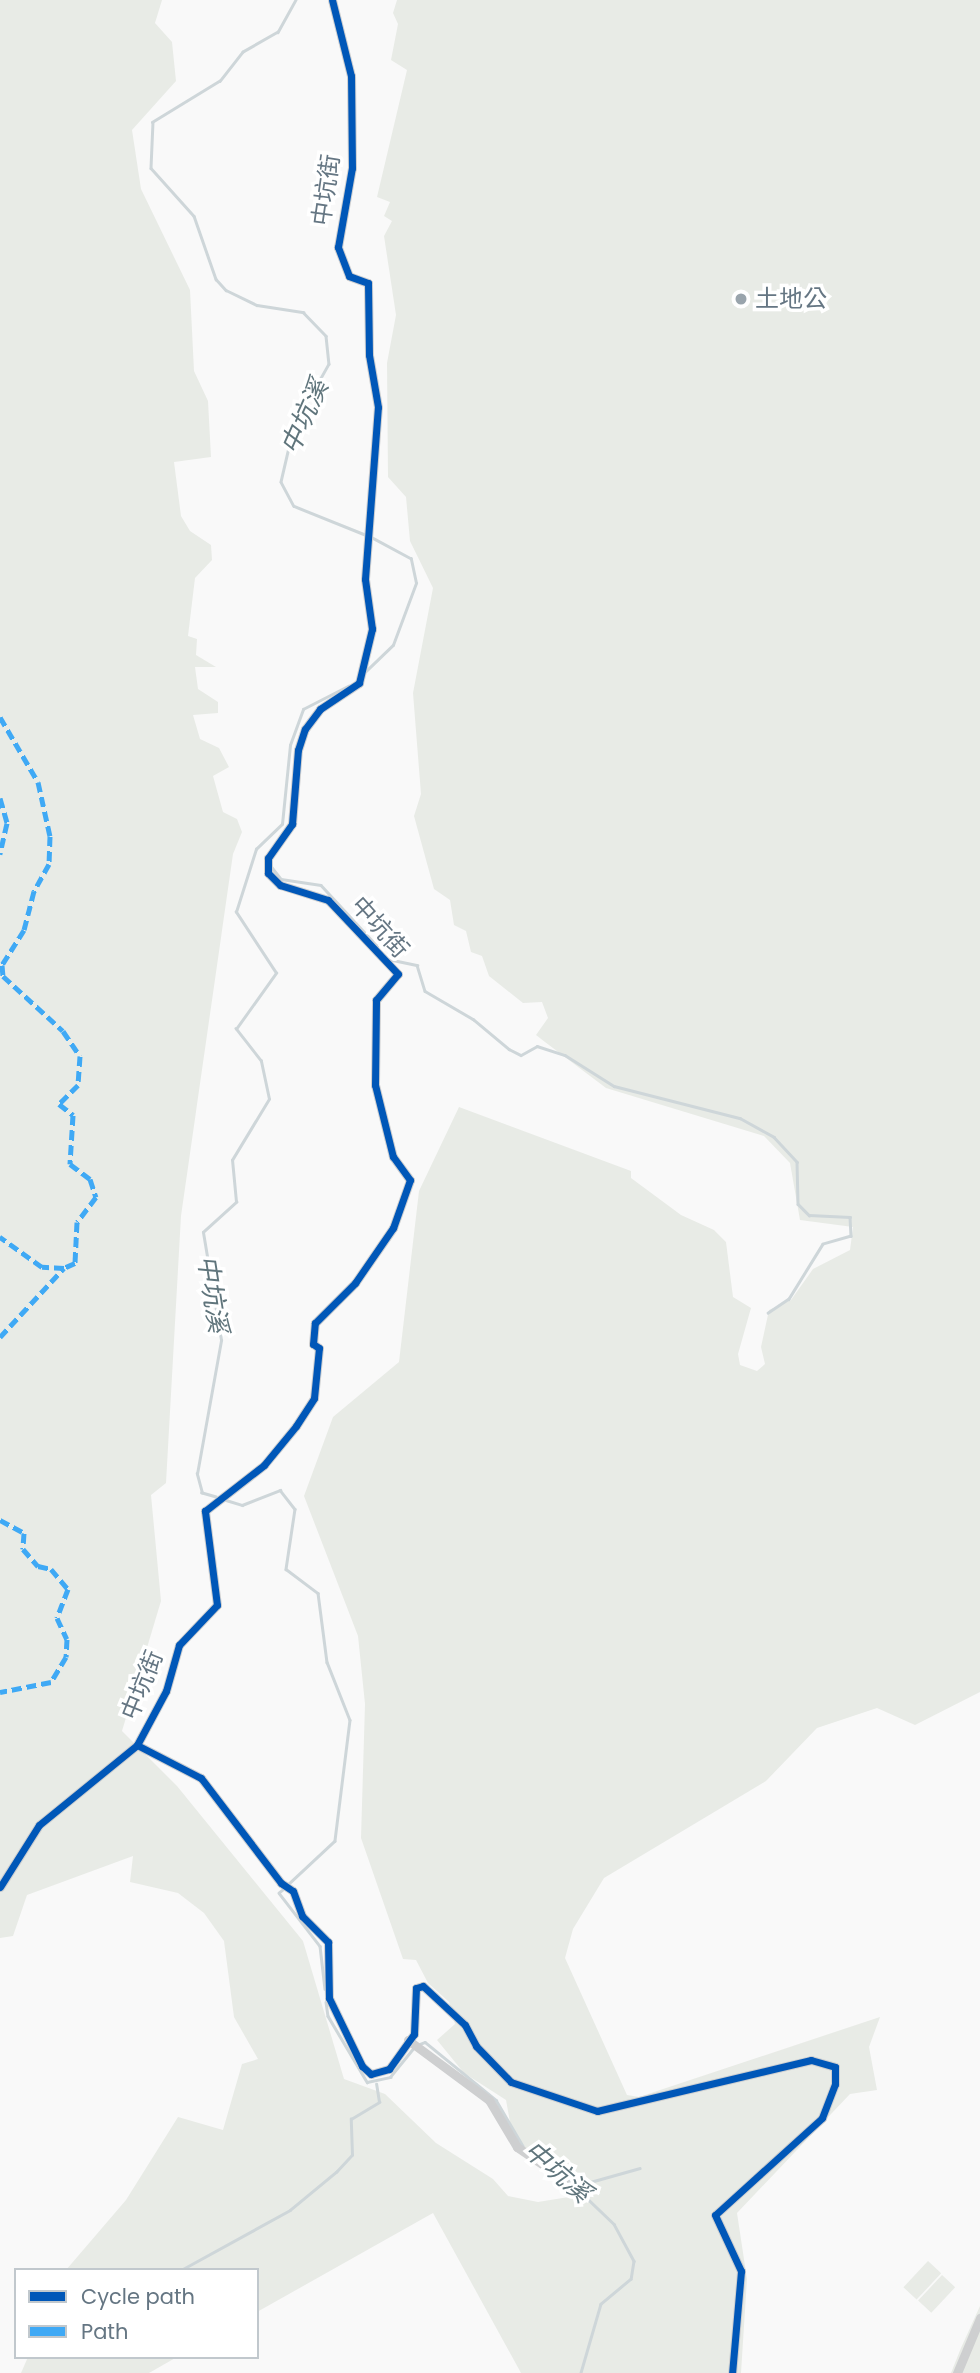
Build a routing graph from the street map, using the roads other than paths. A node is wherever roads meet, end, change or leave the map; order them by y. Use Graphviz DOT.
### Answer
graph roads {
  1 [pos="332,0"];
  2 [pos="137,1745"];
  3 [pos="0,1887"];
  4 [pos="414,2045"];
  5 [pos="564,2179"];
  6 [pos="980,2318"];
  7 [pos="732,2373"];
  8 [pos="957,2373"];
  1 -- 2 [label="street, 中坑街"];
  2 -- 3 [label="street, 中坑街"];
  2 -- 4 [label="street"];
  4 -- 5 [label="street"];
  4 -- 7 [label="street"];
  6 -- 8 [label="street"];
}
